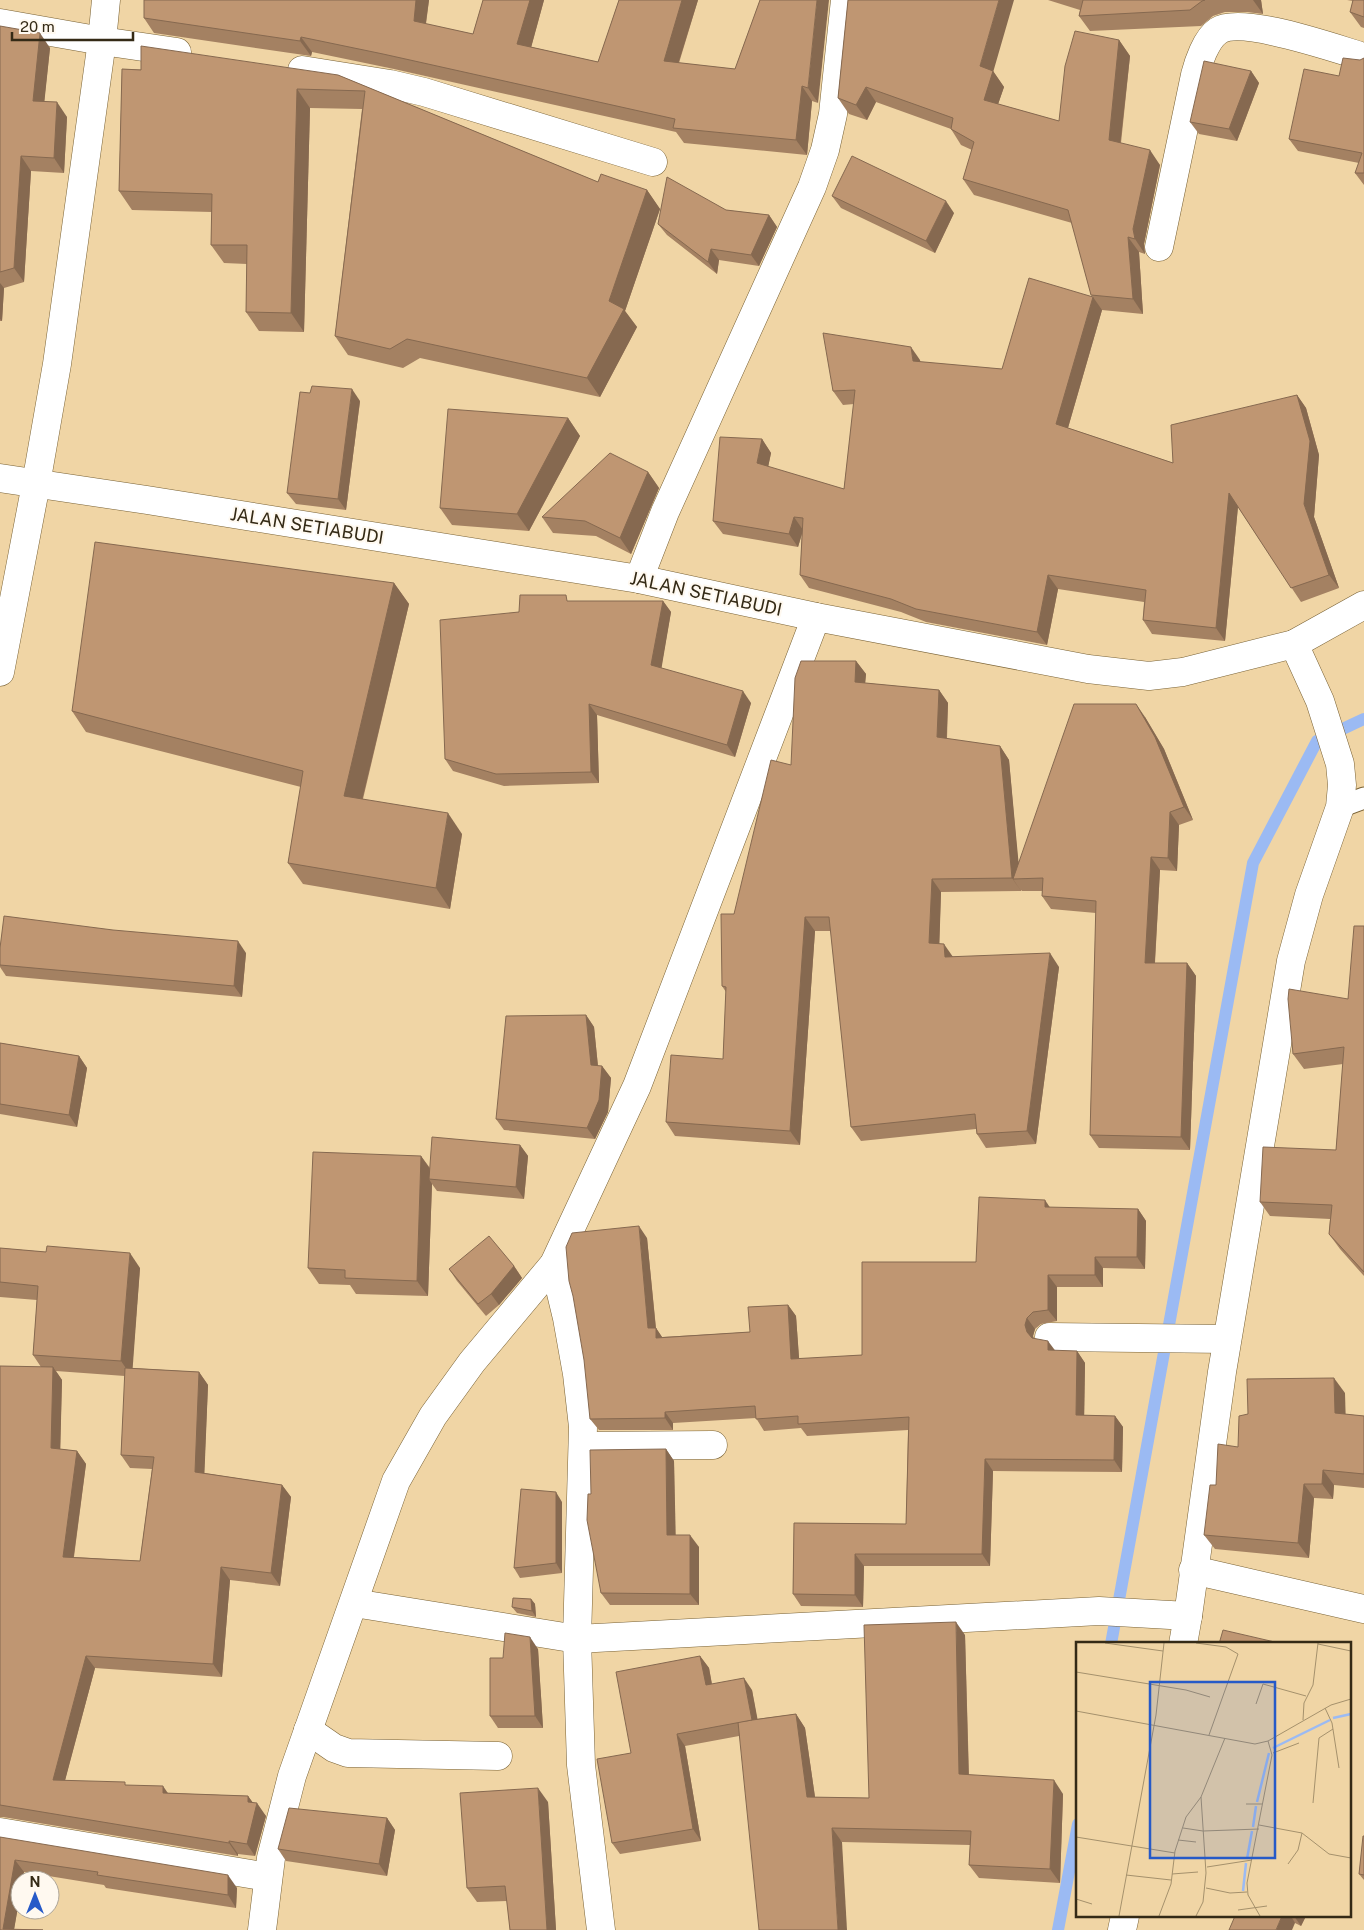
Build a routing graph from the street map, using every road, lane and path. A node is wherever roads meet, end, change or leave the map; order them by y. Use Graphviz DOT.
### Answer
graph roads {
  1 [pos="106,0"];
  2 [pos="844,0"];
  3 [pos="0,23"];
  4 [pos="102,41"];
  5 [pos="201,56"];
  6 [pos="1364,58"];
  7 [pos="280,67"];
  8 [pos="652,162"];
  9 [pos="1159,247"];
  10 [pos="0,478"];
  11 [pos="36,484"];
  12 [pos="639,579"];
  13 [pos="1364,605"];
  14 [pos="816,617"];
  15 [pos="1294,644"];
  16 [pos="0,672"];
  17 [pos="1350,786"];
  18 [pos="554,1264"];
  19 [pos="1049,1336"];
  20 [pos="1228,1338"];
  21 [pos="712,1445"];
  22 [pos="582,1446"];
  23 [pos="1194,1570"];
  24 [pos="354,1604"];
  25 [pos="1364,1609"];
  26 [pos="1176,1615"];
  27 [pos="577,1640"];
  28 [pos="1183,1642"];
  29 [pos="308,1730"];
  30 [pos="498,1756"];
  31 [pos="0,1832"];
  32 [pos="268,1877"];
  33 [pos="262,1930"];
  34 [pos="601,1930"];
  1 -- 4 [label="street"];
  2 -- 12 [label="street"];
  3 -- 4 [label="street"];
  4 -- 5 [label="street"];
  4 -- 11 [label="street"];
  6 -- 9 [label="street"];
  7 -- 8 [label="street"];
  10 -- 11 [label="street, JALAN SETIABUDI"];
  11 -- 12 [label="street, JALAN SETIABUDI"];
  11 -- 16 [label="street"];
  12 -- 14 [label="street, JALAN SETIABUDI"];
  13 -- 15 [label="street, JALAN SETIABUDI"];
  14 -- 15 [label="street, JALAN SETIABUDI"];
  14 -- 18 [label="street"];
  15 -- 17 [label="street"];
  17 -- 20 [label="street"];
  18 -- 22 [label="street"];
  18 -- 24 [label="street"];
  19 -- 20 [label="street"];
  20 -- 23 [label="street"];
  21 -- 22 [label="street"];
  22 -- 27 [label="street"];
  23 -- 25 [label="street"];
  23 -- 26 [label="street"];
  24 -- 27 [label="street"];
  24 -- 29 [label="street"];
  26 -- 27 [label="street"];
  26 -- 28 [label="street"];
  27 -- 34 [label="street"];
  29 -- 30 [label="street"];
  29 -- 32 [label="street"];
  31 -- 32 [label="street"];
  32 -- 33 [label="street"];
}
